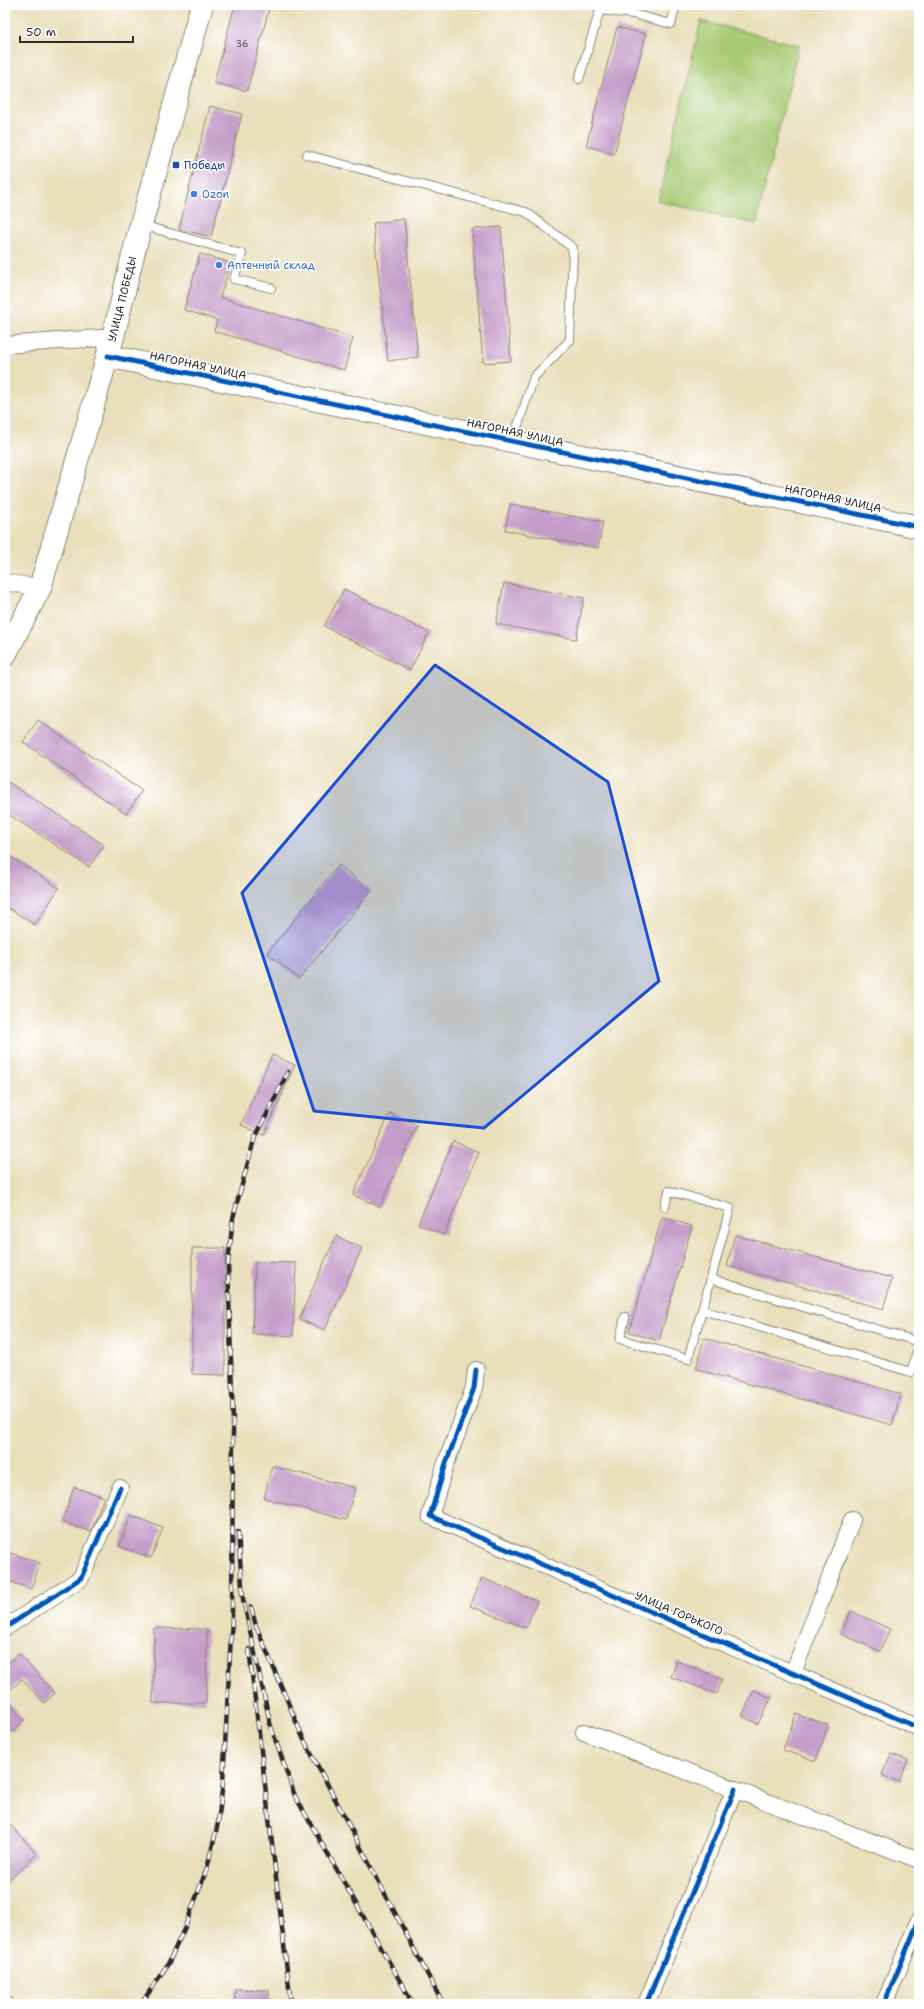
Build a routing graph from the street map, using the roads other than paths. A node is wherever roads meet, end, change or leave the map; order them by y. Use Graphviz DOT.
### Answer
graph roads {
  1 [pos="202,5"];
  2 [pos="676,5"];
  3 [pos="579,78"];
  4 [pos="307,155"];
  5 [pos="141,224"];
  6 [pos="271,288"];
  7 [pos="5,345"];
  8 [pos="110,347"];
  9 [pos="513,441"];
  10 [pos="919,527"];
  11 [pos="5,582"];
  12 [pos="40,588"];
  13 [pos="5,655"];
  14 [pos="665,1206"];
  15 [pos="711,1279"];
  16 [pos="702,1310"];
  17 [pos="626,1317"];
  18 [pos="919,1344"];
  19 [pos="476,1370"];
  20 [pos="120,1488"];
  21 [pos="852,1520"];
  22 [pos="5,1628"];
  23 [pos="793,1673"];
  24 [pos="919,1728"];
  25 [pos="584,1732"];
  26 [pos="735,1789"];
  27 [pos="919,1860"];
  28 [pos="919,1920"];
  29 [pos="5,1998"];
  30 [pos="11,2004"];
  31 [pos="646,2004"];
  32 [pos="884,2004"];
  1 -- 5 [label="street, УЛИЦА ПОБЕДЫ"];
  2 -- 3 [label="lane"];
  4 -- 9 [label="lane"];
  5 -- 6 [label="lane"];
  5 -- 8 [label="street, УЛИЦА ПОБЕДЫ"];
  7 -- 8 [label="street, НАГОРНАЯ УЛИЦА"];
  8 -- 9 [label="street, НАГОРНАЯ УЛИЦА"];
  8 -- 12 [label="street, УЛИЦА ПОБЕДЫ"];
  9 -- 10 [label="street, НАГОРНАЯ УЛИЦА"];
  11 -- 12 [label="street"];
  12 -- 13 [label="street, УЛИЦА ПОБЕДЫ"];
  14 -- 15 [label="lane"];
  15 -- 16 [label="lane"];
  15 -- 18 [label="lane"];
  16 -- 17 [label="lane"];
  16 -- 18 [label="lane"];
  19 -- 23 [label="street, УЛИЦА ГОРЬКОГО"];
  20 -- 22 [label="street"];
  21 -- 23 [label="street"];
  23 -- 24 [label="street, УЛИЦА ГОРЬКОГО"];
  25 -- 26 [label="street"];
  26 -- 27 [label="street"];
  26 -- 31 [label="street"];
  28 -- 32 [label="street"];
  29 -- 30 [label="lane"];
}
